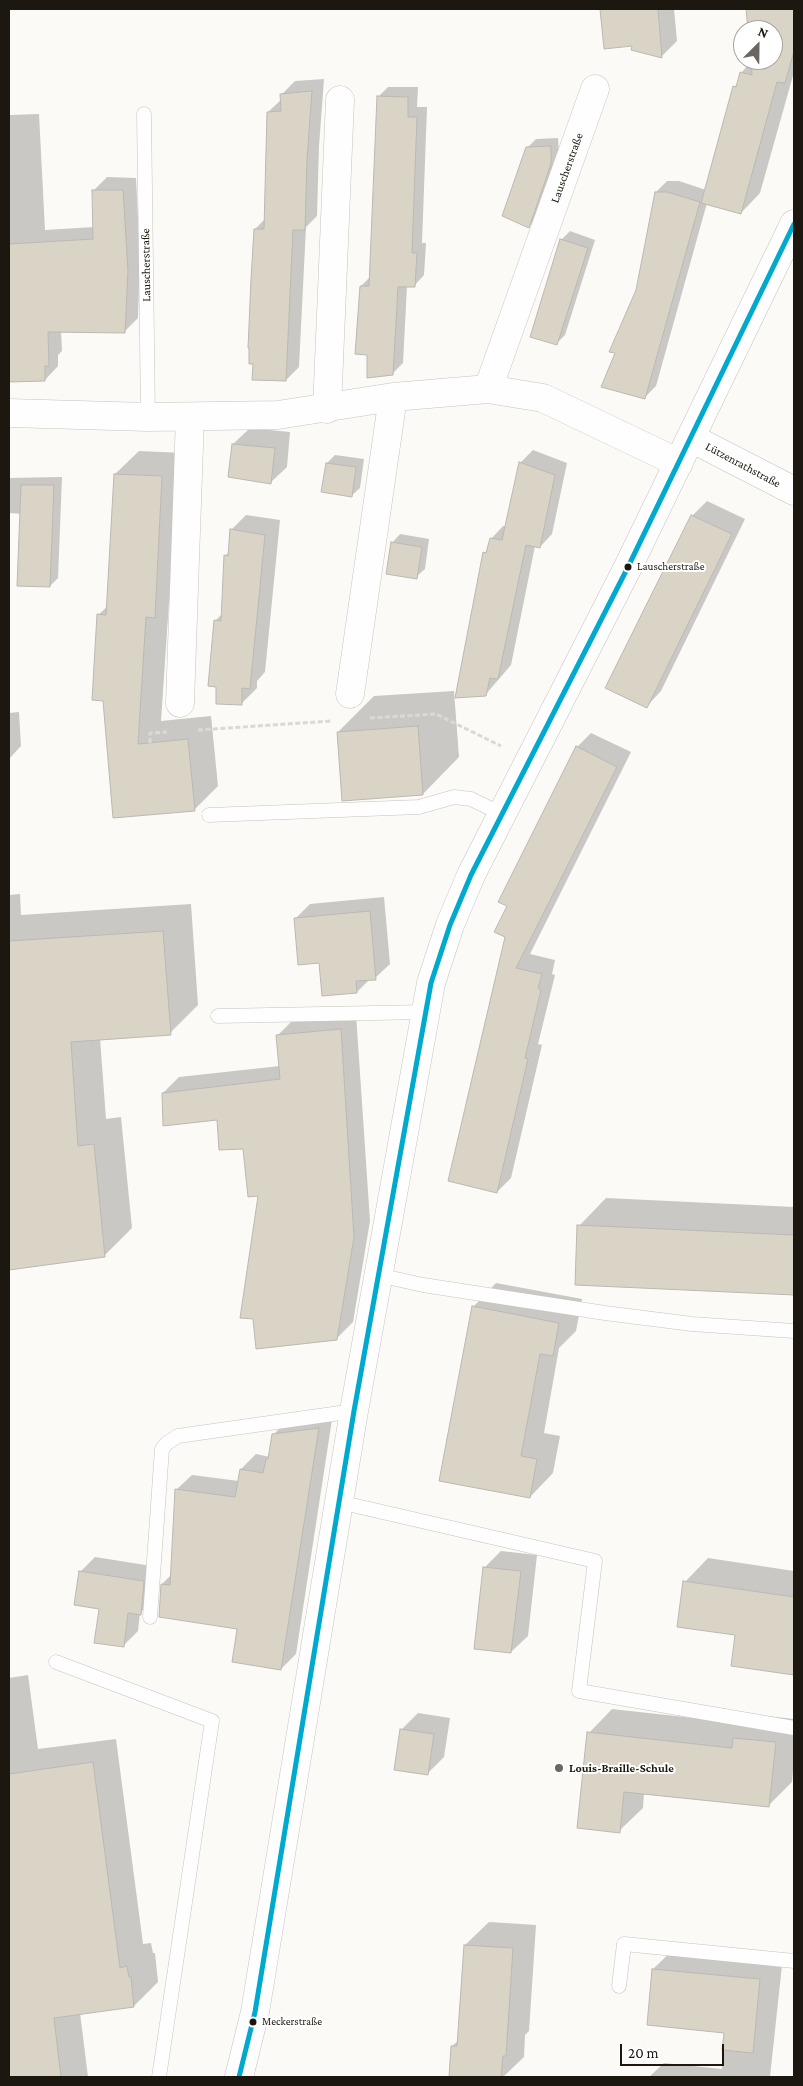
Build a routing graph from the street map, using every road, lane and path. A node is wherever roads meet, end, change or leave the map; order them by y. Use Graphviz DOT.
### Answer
graph roads {
  1 [pos="595,89"];
  2 [pos="340,100"];
  3 [pos="144,114"];
  4 [pos="794,224"];
  5 [pos="488,388"];
  6 [pos="393,397"];
  7 [pos="327,409"];
  8 [pos="9,413"];
  9 [pos="148,417"];
  10 [pos="190,417"];
  11 [pos="691,438"];
  12 [pos="679,463"];
  13 [pos="794,491"];
  14 [pos="350,694"];
  15 [pos="180,703"];
  16 [pos="367,718"];
  17 [pos="337,720"];
  18 [pos="189,730"];
  19 [pos="170,732"];
  20 [pos="150,743"];
  21 [pos="530,760"];
  22 [pos="502,814"];
  23 [pos="209,815"];
  24 [pos="426,1012"];
  25 [pos="218,1016"];
  26 [pos="378,1275"];
  27 [pos="794,1331"];
  28 [pos="354,1411"];
  29 [pos="339,1502"];
  30 [pos="150,1617"];
  31 [pos="56,1662"];
  32 [pos="794,1728"];
  33 [pos="794,1961"];
  34 [pos="619,1986"];
  35 [pos="159,2077"];
  36 [pos="238,2077"];
  1 -- 5 [label="street, Lauscherstraße"];
  2 -- 7 [label="street"];
  3 -- 9 [label="lane, Lauscherstraße"];
  4 -- 11 [label="street"];
  5 -- 6 [label="street"];
  5 -- 12 [label="street"];
  6 -- 7 [label="street"];
  6 -- 14 [label="street"];
  7 -- 10 [label="street"];
  8 -- 9 [label="street"];
  9 -- 10 [label="street"];
  10 -- 15 [label="street"];
  11 -- 12 [label="street"];
  11 -- 13 [label="street, Lützenrathstraße"];
  12 -- 21 [label="street"];
  16 -- 21 [label="path"];
  17 -- 18 [label="path"];
  19 -- 20 [label="path"];
  21 -- 22 [label="street"];
  22 -- 23 [label="lane"];
  22 -- 24 [label="street"];
  24 -- 25 [label="lane"];
  24 -- 26 [label="street"];
  26 -- 27 [label="lane"];
  26 -- 28 [label="street"];
  28 -- 29 [label="street"];
  28 -- 30 [label="lane"];
  29 -- 32 [label="lane"];
  29 -- 36 [label="street"];
  31 -- 35 [label="lane"];
  33 -- 34 [label="lane"];
}
